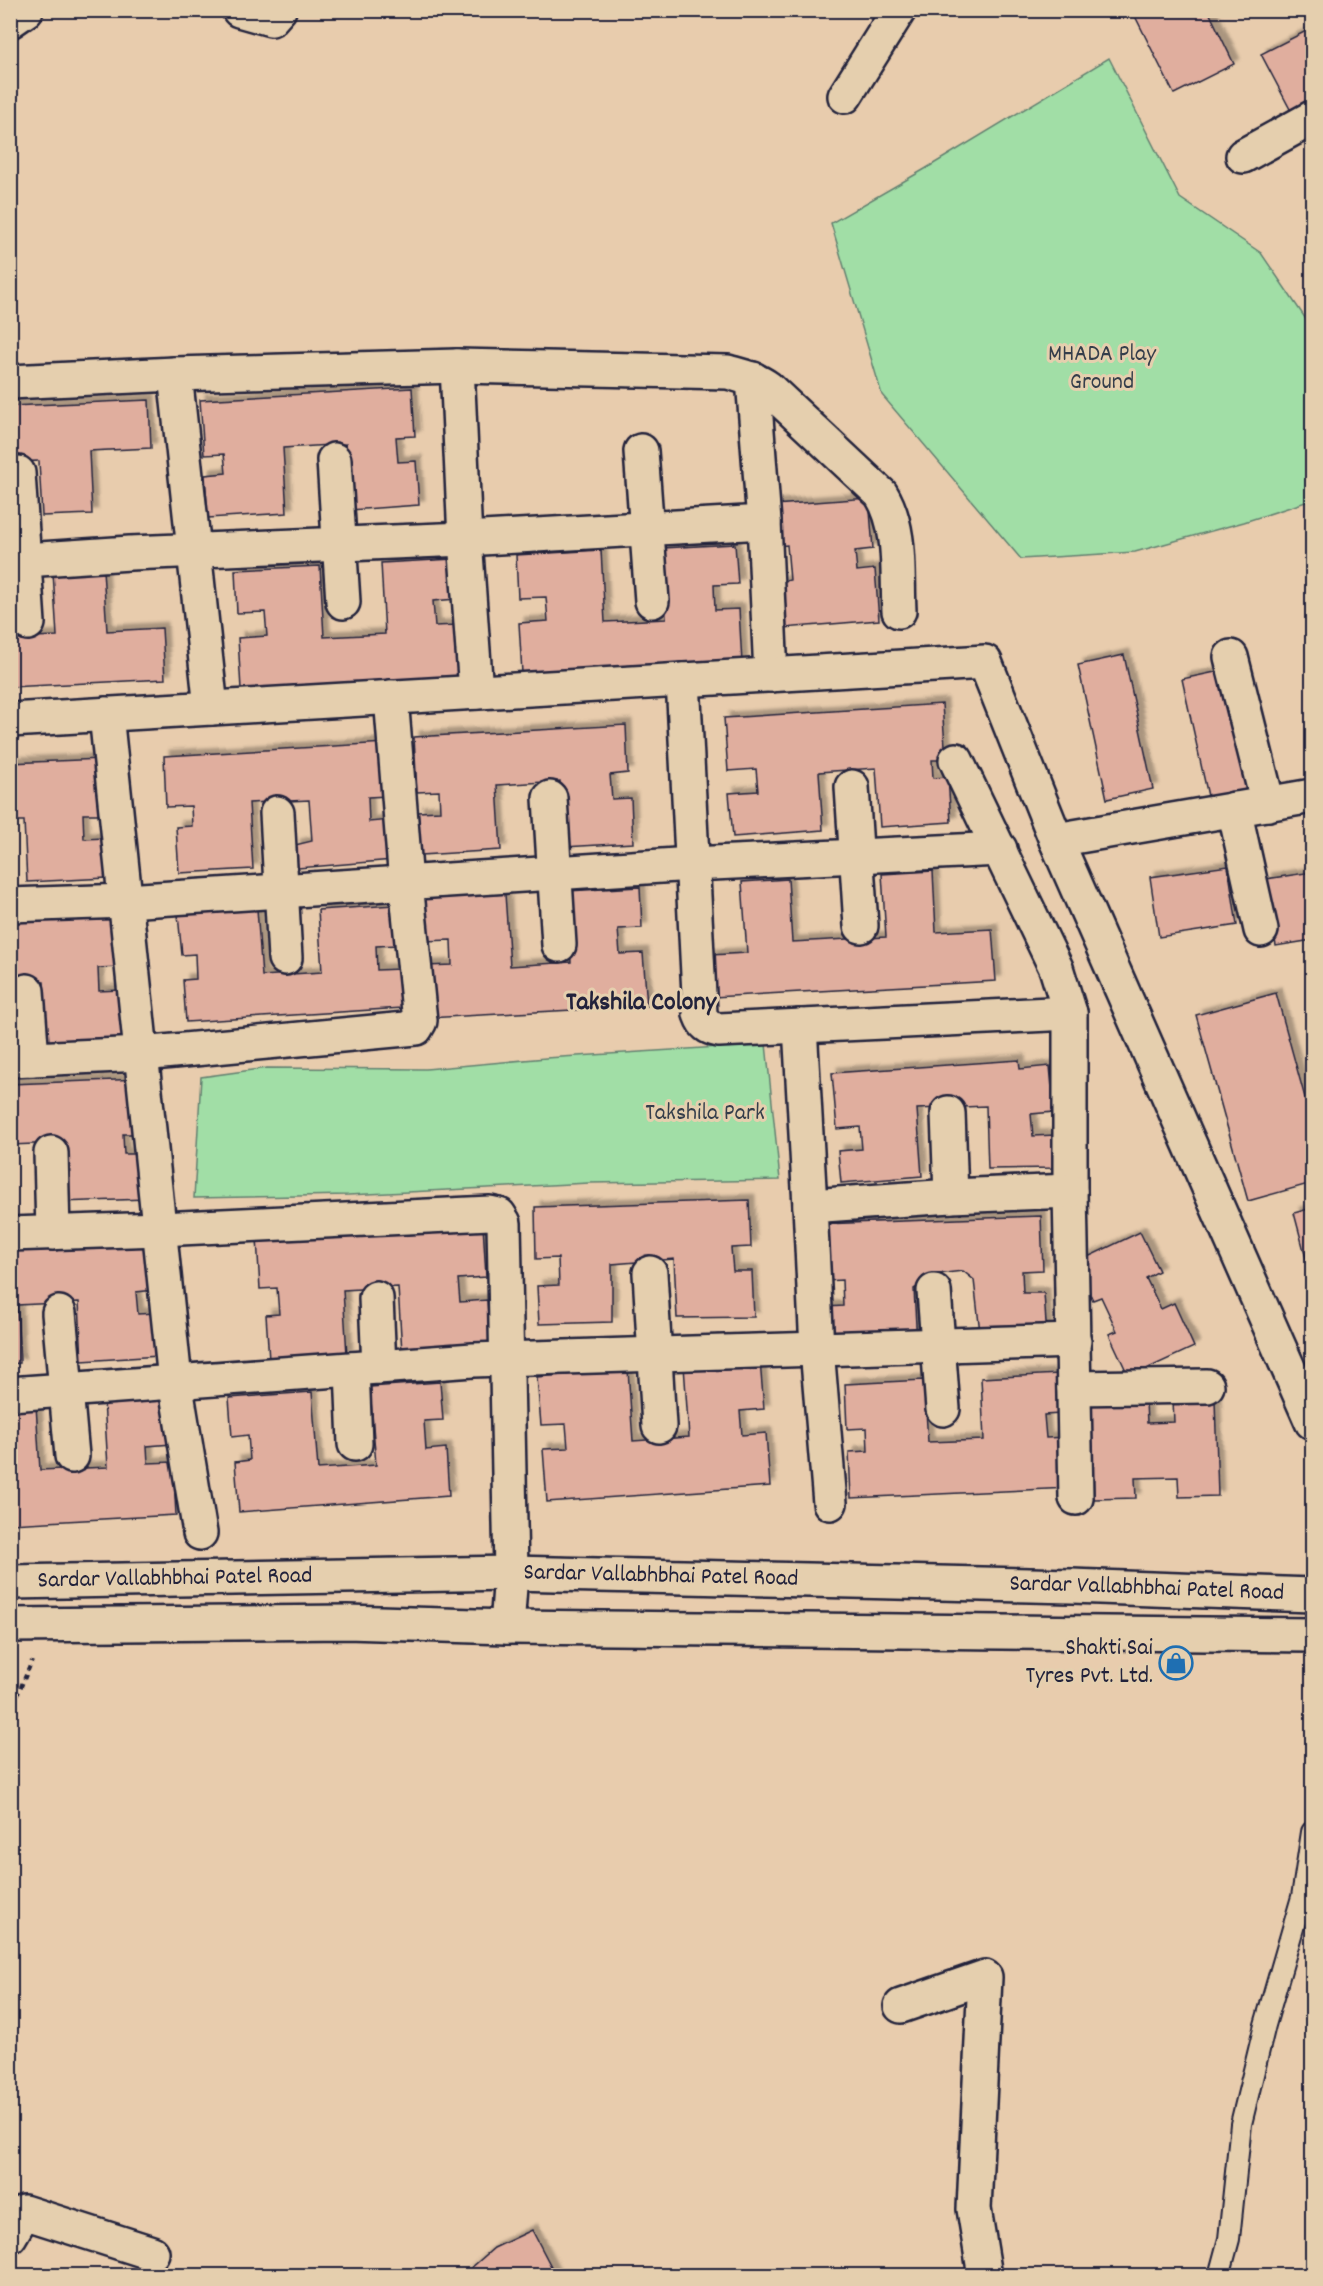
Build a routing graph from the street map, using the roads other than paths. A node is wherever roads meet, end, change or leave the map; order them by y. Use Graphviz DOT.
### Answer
graph roads {
  1 [pos="26,10"];
  2 [pos="239,10"];
  3 [pos="279,10"];
  4 [pos="899,10"];
  5 [pos="10,21"];
  6 [pos="845,96"];
  7 [pos="1312,118"];
  8 [pos="1243,156"];
  9 [pos="457,366"];
  10 [pos="175,374"];
  11 [pos="753,380"];
  12 [pos="10,382"];
  13 [pos="641,452"];
  14 [pos="334,460"];
  15 [pos="18,472"];
  16 [pos="764,522"];
  17 [pos="647,529"];
  18 [pos="465,539"];
  19 [pos="339,544"];
  20 [pos="194,550"];
  21 [pos="17,560"];
  22 [pos="652,601"];
  23 [pos="343,602"];
  24 [pos="899,611"];
  25 [pos="28,623"];
  26 [pos="1231,657"];
  27 [pos="771,675"];
  28 [pos="683,680"];
  29 [pos="476,692"];
  30 [pos="391,697"];
  31 [pos="211,708"];
  32 [pos="106,714"];
  33 [pos="10,720"];
  34 [pos="956,760"];
  35 [pos="852,787"];
  36 [pos="1312,796"];
  37 [pos="550,798"];
  38 [pos="1268,804"];
  39 [pos="1234,809"];
  40 [pos="277,813"];
  41 [pos="1056,840"];
  42 [pos="1000,849"];
  43 [pos="856,856"];
  44 [pos="692,864"];
  45 [pos="555,873"];
  46 [pos="406,883"];
  47 [pos="10,884"];
  48 [pos="281,891"];
  49 [pos="126,901"];
  50 [pos="11,905"];
  51 [pos="861,926"];
  52 [pos="1261,930"];
  53 [pos="559,945"];
  54 [pos="285,958"];
  55 [pos="27,991"];
  56 [pos="1070,1013"];
  57 [pos="800,1026"];
  58 [pos="142,1054"];
  59 [pos="21,1060"];
  60 [pos="948,1113"];
  61 [pos="51,1154"];
  62 [pos="1070,1191"];
  63 [pos="951,1196"];
  64 [pos="810,1206"];
  65 [pos="160,1229"];
  66 [pos="53,1233"];
  67 [pos="10,1234"];
  68 [pos="650,1273"];
  69 [pos="934,1291"];
  70 [pos="376,1298"];
  71 [pos="59,1313"];
  72 [pos="1074,1341"];
  73 [pos="938,1345"];
  74 [pos="817,1349"];
  75 [pos="654,1354"];
  76 [pos="508,1359"];
  77 [pos="365,1368"];
  78 [pos="176,1382"];
  79 [pos="1207,1386"];
  80 [pos="1074,1388"];
  81 [pos="66,1389"];
  82 [pos="10,1394"];
  83 [pos="943,1408"];
  84 [pos="1312,1422"];
  85 [pos="659,1426"];
  86 [pos="355,1444"];
  87 [pos="72,1456"];
  88 [pos="1076,1498"];
  89 [pos="830,1503"];
  90 [pos="200,1533"];
  91 [pos="511,1573"];
  92 [pos="10,1582"];
  93 [pos="1312,1595"];
  94 [pos="10,1625"];
  95 [pos="507,1627"];
  96 [pos="1312,1635"];
  97 [pos="1312,1832"];
  98 [pos="901,2006"];
  99 [pos="10,2236"];
  100 [pos="152,2253"];
  101 [pos="985,2276"];
  102 [pos="1219,2276"];
  1 -- 5 [label="street"];
  2 -- 3 [label="street"];
  4 -- 6 [label="street"];
  7 -- 8 [label="street"];
  9 -- 10 [label="street"];
  9 -- 11 [label="street"];
  9 -- 18 [label="street"];
  10 -- 12 [label="street"];
  10 -- 20 [label="street"];
  11 -- 16 [label="street"];
  11 -- 24 [label="street"];
  13 -- 17 [label="street"];
  14 -- 19 [label="street"];
  15 -- 21 [label="street"];
  16 -- 17 [label="street"];
  16 -- 27 [label="street"];
  17 -- 18 [label="street"];
  17 -- 22 [label="street"];
  18 -- 19 [label="street"];
  18 -- 29 [label="street"];
  19 -- 20 [label="street"];
  19 -- 23 [label="street"];
  20 -- 21 [label="street"];
  20 -- 31 [label="street"];
  21 -- 25 [label="street"];
  26 -- 38 [label="street"];
  27 -- 28 [label="street"];
  27 -- 41 [label="street"];
  28 -- 29 [label="street"];
  28 -- 44 [label="street"];
  29 -- 30 [label="street"];
  30 -- 31 [label="street"];
  30 -- 46 [label="street"];
  31 -- 32 [label="street"];
  32 -- 33 [label="street"];
  32 -- 49 [label="street"];
  34 -- 42 [label="street"];
  35 -- 43 [label="street"];
  36 -- 38 [label="street"];
  37 -- 45 [label="street"];
  38 -- 39 [label="street"];
  39 -- 41 [label="street"];
  39 -- 52 [label="street"];
  40 -- 48 [label="street"];
  41 -- 84 [label="street"];
  42 -- 43 [label="street"];
  42 -- 56 [label="street"];
  43 -- 44 [label="street"];
  43 -- 51 [label="street"];
  44 -- 45 [label="street"];
  44 -- 57 [label="street"];
  45 -- 46 [label="street"];
  45 -- 53 [label="street"];
  46 -- 48 [label="street"];
  46 -- 58 [label="street"];
  47 -- 50 [label="street"];
  48 -- 49 [label="street"];
  48 -- 54 [label="street"];
  49 -- 50 [label="street"];
  49 -- 58 [label="street"];
  55 -- 59 [label="street"];
  56 -- 57 [label="street"];
  56 -- 62 [label="street"];
  57 -- 64 [label="street"];
  58 -- 59 [label="street"];
  58 -- 65 [label="street"];
  60 -- 63 [label="street"];
  61 -- 66 [label="street"];
  62 -- 63 [label="street"];
  62 -- 72 [label="street"];
  63 -- 64 [label="street"];
  64 -- 74 [label="street"];
  65 -- 66 [label="street"];
  65 -- 76 [label="street"];
  65 -- 78 [label="street"];
  66 -- 67 [label="street"];
  68 -- 75 [label="street"];
  69 -- 73 [label="street"];
  70 -- 77 [label="street"];
  71 -- 81 [label="street"];
  72 -- 73 [label="street"];
  72 -- 80 [label="street"];
  73 -- 74 [label="street"];
  73 -- 83 [label="street"];
  74 -- 75 [label="street"];
  74 -- 89 [label="street"];
  75 -- 76 [label="street"];
  75 -- 85 [label="street"];
  76 -- 77 [label="street"];
  76 -- 91 [label="street"];
  77 -- 78 [label="street"];
  77 -- 86 [label="street"];
  78 -- 81 [label="street"];
  78 -- 90 [label="street"];
  79 -- 80 [label="street"];
  80 -- 88 [label="street"];
  81 -- 82 [label="street"];
  81 -- 87 [label="street"];
  91 -- 92 [label="street, Sardar Vallabhbhai Patel Road"];
  91 -- 93 [label="street, Sardar Vallabhbhai Patel Road"];
  91 -- 95 [label="street"];
  94 -- 95 [label="street, Sardar Vallabhbhai Patel Road"];
  95 -- 96 [label="street, Sardar Vallabhbhai Patel Road"];
  97 -- 102 [label="lane"];
  98 -- 101 [label="street"];
  99 -- 100 [label="street"];
}
